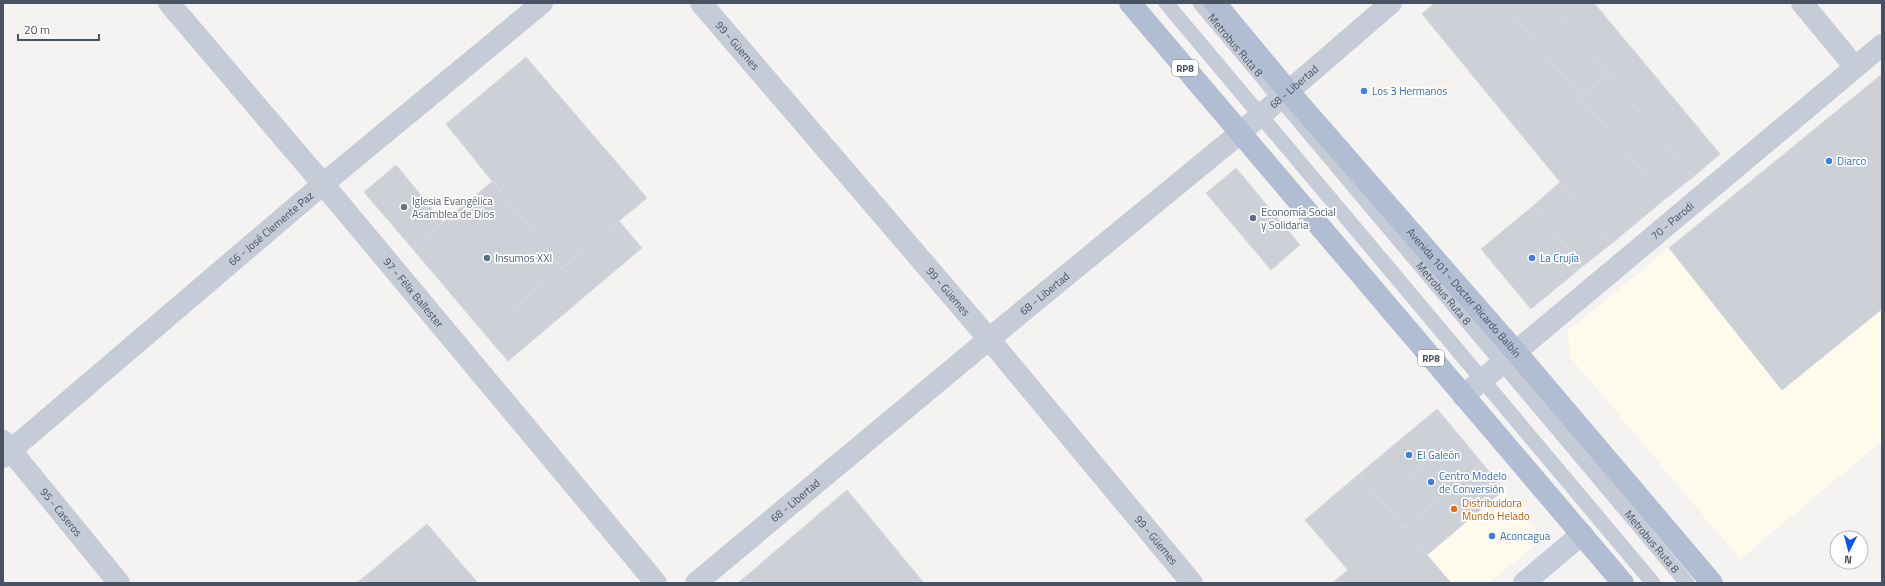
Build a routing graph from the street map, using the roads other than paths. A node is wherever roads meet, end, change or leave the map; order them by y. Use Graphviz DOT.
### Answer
graph roads {
  1 [pos="170,3"];
  2 [pos="542,3"];
  3 [pos="701,3"];
  4 [pos="1130,3"];
  5 [pos="1166,3"];
  6 [pos="1200,3"];
  7 [pos="1215,3"];
  8 [pos="1391,3"];
  9 [pos="1802,3"];
  10 [pos="1882,44"];
  11 [pos="1855,68"];
  12 [pos="1284,95"];
  13 [pos="1261,116"];
  14 [pos="1240,133"];
  15 [pos="323,184"];
  16 [pos="989,339"];
  17 [pos="1509,357"];
  18 [pos="1482,380"];
  19 [pos="1463,396"];
  20 [pos="6,449"];
  21 [pos="1582,534"];
  22 [pos="119,583"];
  23 [pos="656,583"];
  24 [pos="696,583"];
  25 [pos="1192,583"];
  26 [pos="1524,583"];
  27 [pos="1623,583"];
  28 [pos="1652,583"];
  29 [pos="1687,583"];
  30 [pos="1712,583"];
  1 -- 15 [label="street, 97 - Félix Ballester"];
  2 -- 15 [label="street, 66 - José Clemente Paz"];
  3 -- 16 [label="street, 99 - Güemes"];
  4 -- 14 [label="main road, RP8"];
  5 -- 13 [label="lane"];
  6 -- 12 [label="lane, Metrobus Ruta 8"];
  7 -- 12 [label="main road, Avenida 101 - Doctor Ricardo Balbín"];
  8 -- 12 [label="street, 68 - Libertad"];
  9 -- 11 [label="street"];
  10 -- 11 [label="street, 70 - Parodi"];
  11 -- 17 [label="street, 70 - Parodi"];
  12 -- 13 [label="street, 68 - Libertad"];
  12 -- 17 [label="main road, Avenida 101 - Doctor Ricardo Balbín"];
  13 -- 14 [label="street, 68 - Libertad"];
  13 -- 18 [label="lane"];
  14 -- 16 [label="street, 68 - Libertad"];
  14 -- 19 [label="main road, RP8"];
  15 -- 20 [label="street, 66 - José Clemente Paz"];
  15 -- 23 [label="street, 97 - Félix Ballester"];
  16 -- 24 [label="street, 68 - Libertad"];
  16 -- 25 [label="street, 99 - Güemes"];
  17 -- 18 [label="street, 70 - Parodi"];
  17 -- 29 [label="lane, Metrobus Ruta 8"];
  17 -- 30 [label="main road, Avenida 101 - Doctor Ricardo Balbín"];
  18 -- 19 [label="street, 70 - Parodi"];
  18 -- 28 [label="lane"];
  19 -- 21 [label="main road, RP8"];
  20 -- 22 [label="street, 95 - Caseros"];
  21 -- 26 [label="street"];
  21 -- 27 [label="main road, RP8"];
}
